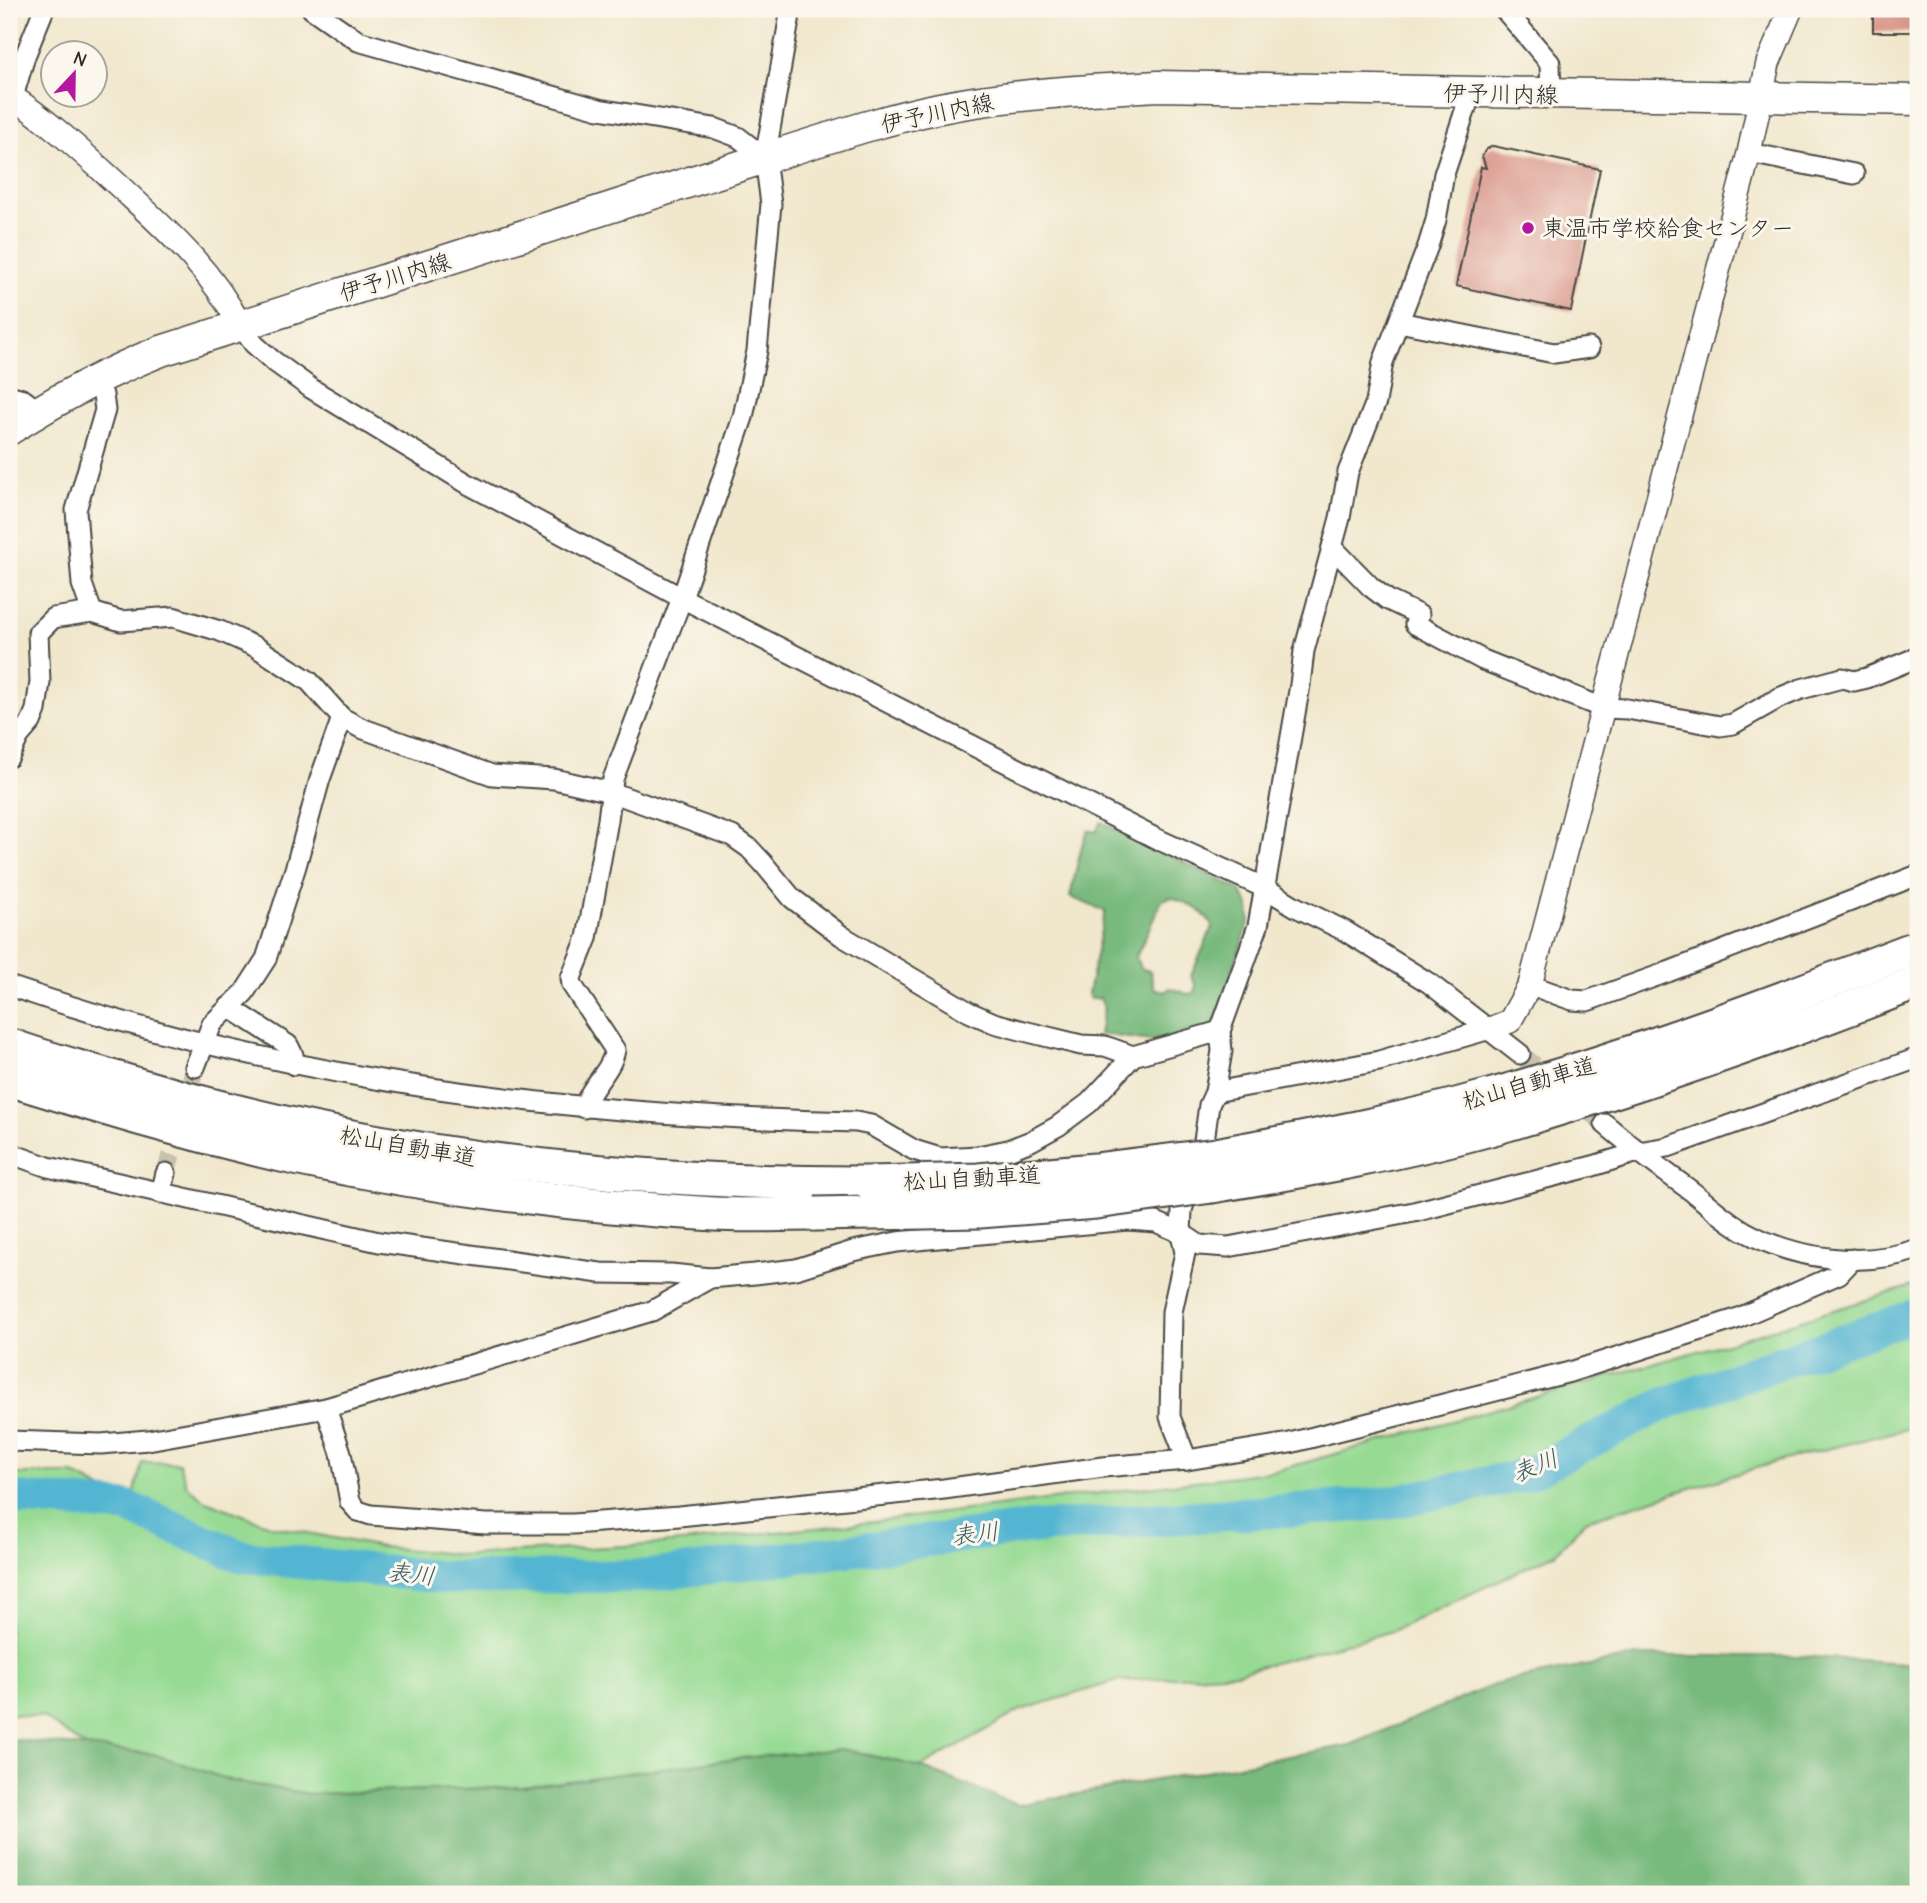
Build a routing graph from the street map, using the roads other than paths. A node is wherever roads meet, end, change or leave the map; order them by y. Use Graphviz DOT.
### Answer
graph roads {
  1 [pos="44,9"];
  2 [pos="312,9"];
  3 [pos="791,9"];
  4 [pos="1504,9"];
  5 [pos="1791,9"];
  6 [pos="1471,93"];
  7 [pos="1550,95"];
  8 [pos="11,96"];
  9 [pos="1760,98"];
  10 [pos="1918,100"];
  11 [pos="1749,153"];
  12 [pos="765,158"];
  13 [pos="1854,174"];
  14 [pos="1399,322"];
  15 [pos="240,324"];
  16 [pos="1589,348"];
  17 [pos="95,380"];
  18 [pos="9,396"];
  19 [pos="36,412"];
  20 [pos="9,430"];
  21 [pos="1332,547"];
  22 [pos="682,598"];
  23 [pos="92,612"];
  24 [pos="1918,657"];
  25 [pos="1603,708"];
  26 [pos="342,718"];
  27 [pos="9,757"];
  28 [pos="611,792"];
  29 [pos="1918,876"];
  30 [pos="1265,888"];
  31 [pos="1918,947"];
  32 [pos="1918,982"];
  33 [pos="1530,985"];
  34 [pos="9,986"];
  35 [pos="229,1007"];
  36 [pos="1490,1029"];
  37 [pos="1220,1031"];
  38 [pos="9,1045"];
  39 [pos="203,1045"];
  40 [pos="1520,1054"];
  41 [pos="1133,1056"];
  42 [pos="1918,1058"];
  43 [pos="294,1065"];
  44 [pos="195,1067"];
  45 [pos="9,1079"];
  46 [pos="1215,1092"];
  47 [pos="584,1108"];
  48 [pos="1605,1124"];
  49 [pos="1638,1152"];
  50 [pos="9,1153"];
  51 [pos="940,1158"];
  52 [pos="1214,1170"];
  53 [pos="166,1173"];
  54 [pos="161,1194"];
  55 [pos="1181,1233"];
  56 [pos="897,1242"];
  57 [pos="1918,1249"];
  58 [pos="1853,1259"];
  59 [pos="709,1279"];
  60 [pos="326,1408"];
  61 [pos="9,1441"];
  62 [pos="1188,1460"];
  1 -- 8 [label="street"];
  2 -- 12 [label="street"];
  3 -- 12 [label="street"];
  4 -- 7 [label="street"];
  5 -- 9 [label="street"];
  6 -- 7 [label="main road, 伊予川内線"];
  6 -- 12 [label="main road, 伊予川内線"];
  6 -- 14 [label="street"];
  7 -- 9 [label="main road, 伊予川内線"];
  8 -- 15 [label="street"];
  9 -- 10 [label="main road, 伊予川内線"];
  9 -- 11 [label="street"];
  11 -- 13 [label="street"];
  11 -- 25 [label="street"];
  12 -- 15 [label="main road, 伊予川内線"];
  12 -- 22 [label="street"];
  14 -- 16 [label="street"];
  14 -- 21 [label="street"];
  15 -- 17 [label="main road, 伊予川内線"];
  15 -- 22 [label="street"];
  17 -- 19 [label="main road, 伊予川内線"];
  17 -- 23 [label="street"];
  18 -- 19 [label="street"];
  19 -- 20 [label="main road, 伊予川内線"];
  21 -- 25 [label="street"];
  21 -- 30 [label="street"];
  22 -- 28 [label="street"];
  22 -- 30 [label="street"];
  23 -- 26 [label="street"];
  23 -- 27 [label="street"];
  24 -- 25 [label="street"];
  25 -- 33 [label="street"];
  26 -- 28 [label="street"];
  26 -- 35 [label="street"];
  28 -- 41 [label="street"];
  28 -- 47 [label="street"];
  29 -- 33 [label="street"];
  30 -- 36 [label="street"];
  30 -- 37 [label="street"];
  31 -- 52 [label="highway, 松山自動車道"];
  32 -- 52 [label="highway, 松山自動車道"];
  33 -- 36 [label="street"];
  34 -- 39 [label="street"];
  35 -- 39 [label="street"];
  35 -- 43 [label="street"];
  36 -- 40 [label="street"];
  36 -- 46 [label="street"];
  37 -- 41 [label="street"];
  37 -- 46 [label="street"];
  38 -- 52 [label="highway, 松山自動車道, bridge"];
  39 -- 43 [label="street"];
  39 -- 44 [label="street"];
  41 -- 51 [label="street"];
  42 -- 49 [label="street"];
  43 -- 47 [label="street"];
  45 -- 52 [label="highway, 松山自動車道, bridge"];
  46 -- 55 [label="street"];
  47 -- 51 [label="street"];
  48 -- 49 [label="street"];
  49 -- 55 [label="street"];
  49 -- 58 [label="street"];
  50 -- 54 [label="street"];
  51 -- 56 [label="street"];
  53 -- 54 [label="street"];
  54 -- 59 [label="street"];
  55 -- 56 [label="street"];
  55 -- 62 [label="street"];
  56 -- 59 [label="street"];
  57 -- 58 [label="street"];
  58 -- 62 [label="street"];
  59 -- 60 [label="street"];
  60 -- 61 [label="street"];
  60 -- 62 [label="street"];
}
